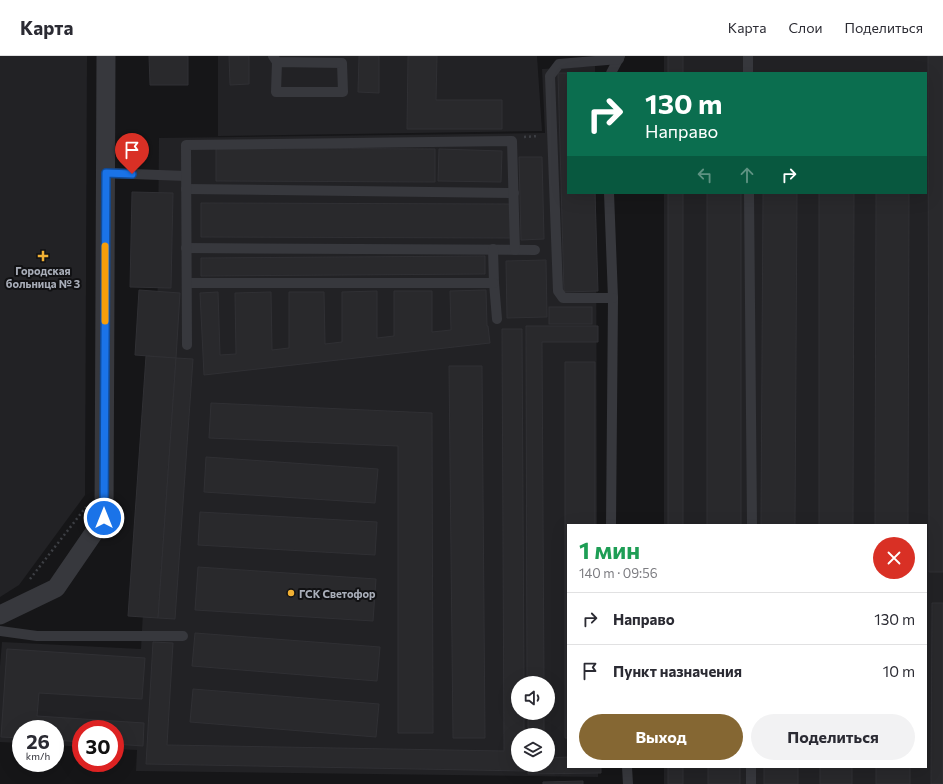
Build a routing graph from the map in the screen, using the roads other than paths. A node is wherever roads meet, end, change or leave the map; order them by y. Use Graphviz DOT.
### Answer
graph roads {
  1 [pos="106,56"];
  2 [pos="748,56"];
  3 [pos="619,57"];
  4 [pos="275,59"];
  5 [pos="612,72"];
  6 [pos="748,72"];
  7 [pos="106,173"];
  8 [pos="186,176"];
  9 [pos="186,189"];
  10 [pos="514,193"];
  11 [pos="609,194"];
  12 [pos="749,194"];
  13 [pos="186,248"];
  14 [pos="493,249"];
  15 [pos="515,250"];
  16 [pos="535,250"];
  17 [pos="187,283"];
  18 [pos="494,283"];
  19 [pos="613,298"];
  20 [pos="497,319"];
  21 [pos="187,345"];
  22 [pos="611,524"];
  23 [pos="752,524"];
  24 [pos="0,615"];
  25 [pos="0,631"];
  26 [pos="183,636"];
  27 [pos="627,768"];
  28 [pos="751,768"];
  29 [pos="628,784"];
  30 [pos="751,784"];
  1 -- 7 [label="street"];
  2 -- 6 [label="lane"];
  3 -- 5 [label="lane"];
  3 -- 19 [label="lane"];
  4 -- 4 [label="lane"];
  7 -- 8 [label="lane"];
  7 -- 24 [label="street"];
  8 -- 9 [label="lane"];
  8 -- 10 [label="lane"];
  9 -- 10 [label="lane"];
  9 -- 13 [label="lane"];
  10 -- 15 [label="lane"];
  11 -- 19 [label="lane"];
  12 -- 23 [label="lane"];
  13 -- 14 [label="lane"];
  13 -- 17 [label="lane"];
  14 -- 15 [label="lane"];
  14 -- 18 [label="lane"];
  15 -- 16 [label="lane"];
  17 -- 18 [label="lane"];
  17 -- 21 [label="lane"];
  18 -- 20 [label="lane"];
  19 -- 22 [label="lane"];
  25 -- 26 [label="lane"];
  27 -- 29 [label="lane"];
  28 -- 30 [label="lane"];
}
